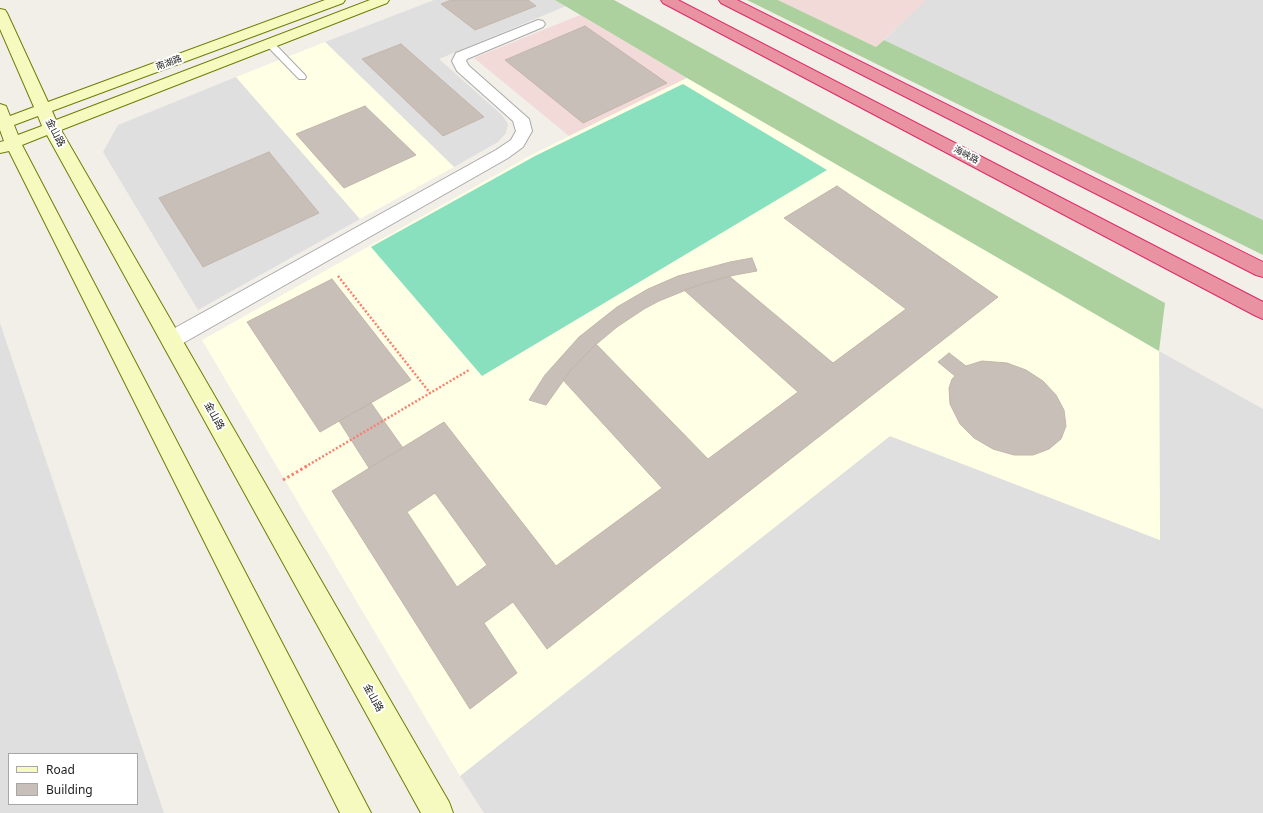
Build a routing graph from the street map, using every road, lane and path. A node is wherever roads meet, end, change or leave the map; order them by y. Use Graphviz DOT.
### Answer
graph roads {
  1 [pos="338,0"];
  2 [pos="382,0"];
  3 [pos="668,0"];
  4 [pos="726,0"];
  5 [pos="0,13"];
  6 [pos="538,24"];
  7 [pos="270,44"];
  8 [pos="302,77"];
  9 [pos="47,119"];
  10 [pos="4,130"];
  11 [pos="322,256"];
  12 [pos="1263,270"];
  13 [pos="1263,311"];
  14 [pos="171,340"];
  15 [pos="469,370"];
  16 [pos="430,393"];
  17 [pos="282,481"];
  18 [pos="356,813"];
  19 [pos="438,813"];
  1 -- 9 [label="main road, 南湖路"];
  2 -- 7 [label="main road"];
  3 -- 13 [label="highway, 海峡路"];
  4 -- 12 [label="highway"];
  5 -- 9 [label="main road, 金山路"];
  6 -- 11 [label="street"];
  7 -- 8 [label="lane"];
  7 -- 9 [label="main road"];
  9 -- 10 [label="main road"];
  9 -- 10 [label="main road, 南湖路"];
  9 -- 14 [label="main road, 金山路"];
  10 -- 18 [label="main road"];
  11 -- 14 [label="street"];
  11 -- 16 [label="path"];
  14 -- 19 [label="main road, 金山路"];
  15 -- 16 [label="path"];
  16 -- 17 [label="path"];
}
